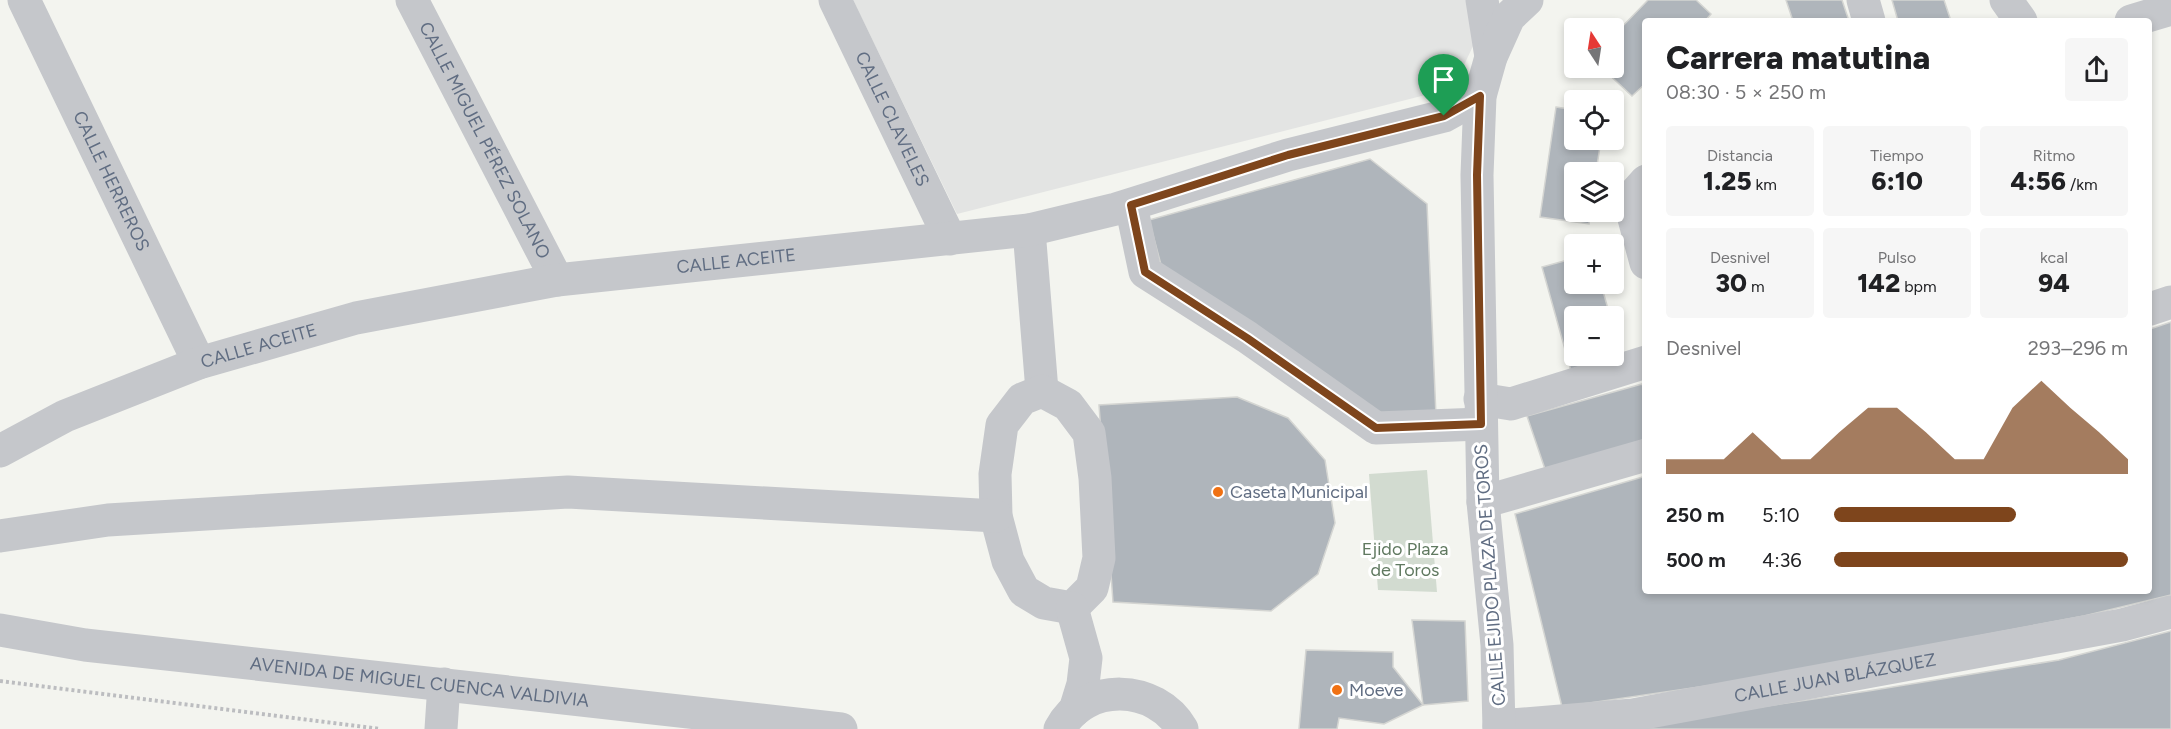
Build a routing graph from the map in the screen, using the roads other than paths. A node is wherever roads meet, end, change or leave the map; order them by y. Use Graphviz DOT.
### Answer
graph roads {
  1 [pos="24,0"];
  2 [pos="412,0"];
  3 [pos="835,0"];
  4 [pos="1482,0"];
  5 [pos="1527,0"];
  6 [pos="1863,0"];
  7 [pos="2006,0"];
  8 [pos="2171,9"];
  9 [pos="1868,18"];
  10 [pos="2019,18"];
  11 [pos="2141,18"];
  12 [pos="1491,57"];
  13 [pos="1480,96"];
  14 [pos="1642,186"];
  15 [pos="1131,205"];
  16 [pos="1029,230"];
  17 [pos="950,239"];
  18 [pos="1642,248"];
  19 [pos="557,280"];
  20 [pos="2171,302"];
  21 [pos="2152,308"];
  22 [pos="200,363"];
  23 [pos="1642,363"];
  24 [pos="1042,391"];
  25 [pos="1480,412"];
  26 [pos="0,451"];
  27 [pos="1642,456"];
  28 [pos="1483,502"];
  29 [pos="996,516"];
  30 [pos="0,536"];
  31 [pos="1072,608"];
  32 [pos="2171,612"];
  33 [pos="0,630"];
  34 [pos="1086,658"];
  35 [pos="444,684"];
  36 [pos="1122,693"];
  37 [pos="1061,723"];
  38 [pos="1499,728"];
  39 [pos="441,729"];
  40 [pos="841,729"];
  41 [pos="1182,729"];
  1 -- 22 [label="street, CALLE HERREROS"];
  2 -- 19 [label="street, CALLE MIGUEL PÉREZ SOLANO"];
  3 -- 17 [label="street, CALLE CLAVELES"];
  4 -- 12 [label="street"];
  5 -- 12 [label="street, CALLE EJIDO PLAZA DE TOROS"];
  6 -- 9 [label="street"];
  7 -- 10 [label="street"];
  8 -- 11 [label="street"];
  12 -- 13 [label="street, CALLE EJIDO PLAZA DE TOROS"];
  13 -- 15 [label="street, CALLE ACEITE"];
  13 -- 25 [label="street, CALLE EJIDO PLAZA DE TOROS"];
  14 -- 18 [label="street"];
  15 -- 16 [label="street, CALLE ACEITE"];
  15 -- 25 [label="street"];
  16 -- 17 [label="street, CALLE ACEITE"];
  16 -- 24 [label="street"];
  17 -- 19 [label="street, CALLE ACEITE"];
  19 -- 22 [label="street, CALLE ACEITE"];
  20 -- 21 [label="street"];
  22 -- 26 [label="street, CALLE ACEITE"];
  23 -- 25 [label="street"];
  24 -- 29 [label="street"];
  24 -- 31 [label="street"];
  25 -- 28 [label="street, CALLE EJIDO PLAZA DE TOROS"];
  27 -- 28 [label="street"];
  28 -- 38 [label="street, CALLE EJIDO PLAZA DE TOROS"];
  29 -- 30 [label="street"];
  29 -- 31 [label="street"];
  31 -- 34 [label="street"];
  32 -- 38 [label="street, CALLE JUAN BLÁZQUEZ"];
  33 -- 35 [label="street, AVENIDA DE MIGUEL CUENCA VALDIVIA"];
  34 -- 36 [label="street"];
  34 -- 37 [label="street"];
  35 -- 39 [label="street"];
  35 -- 40 [label="street, AVENIDA DE MIGUEL CUENCA VALDIVIA"];
  36 -- 37 [label="street"];
  36 -- 41 [label="street"];
}
